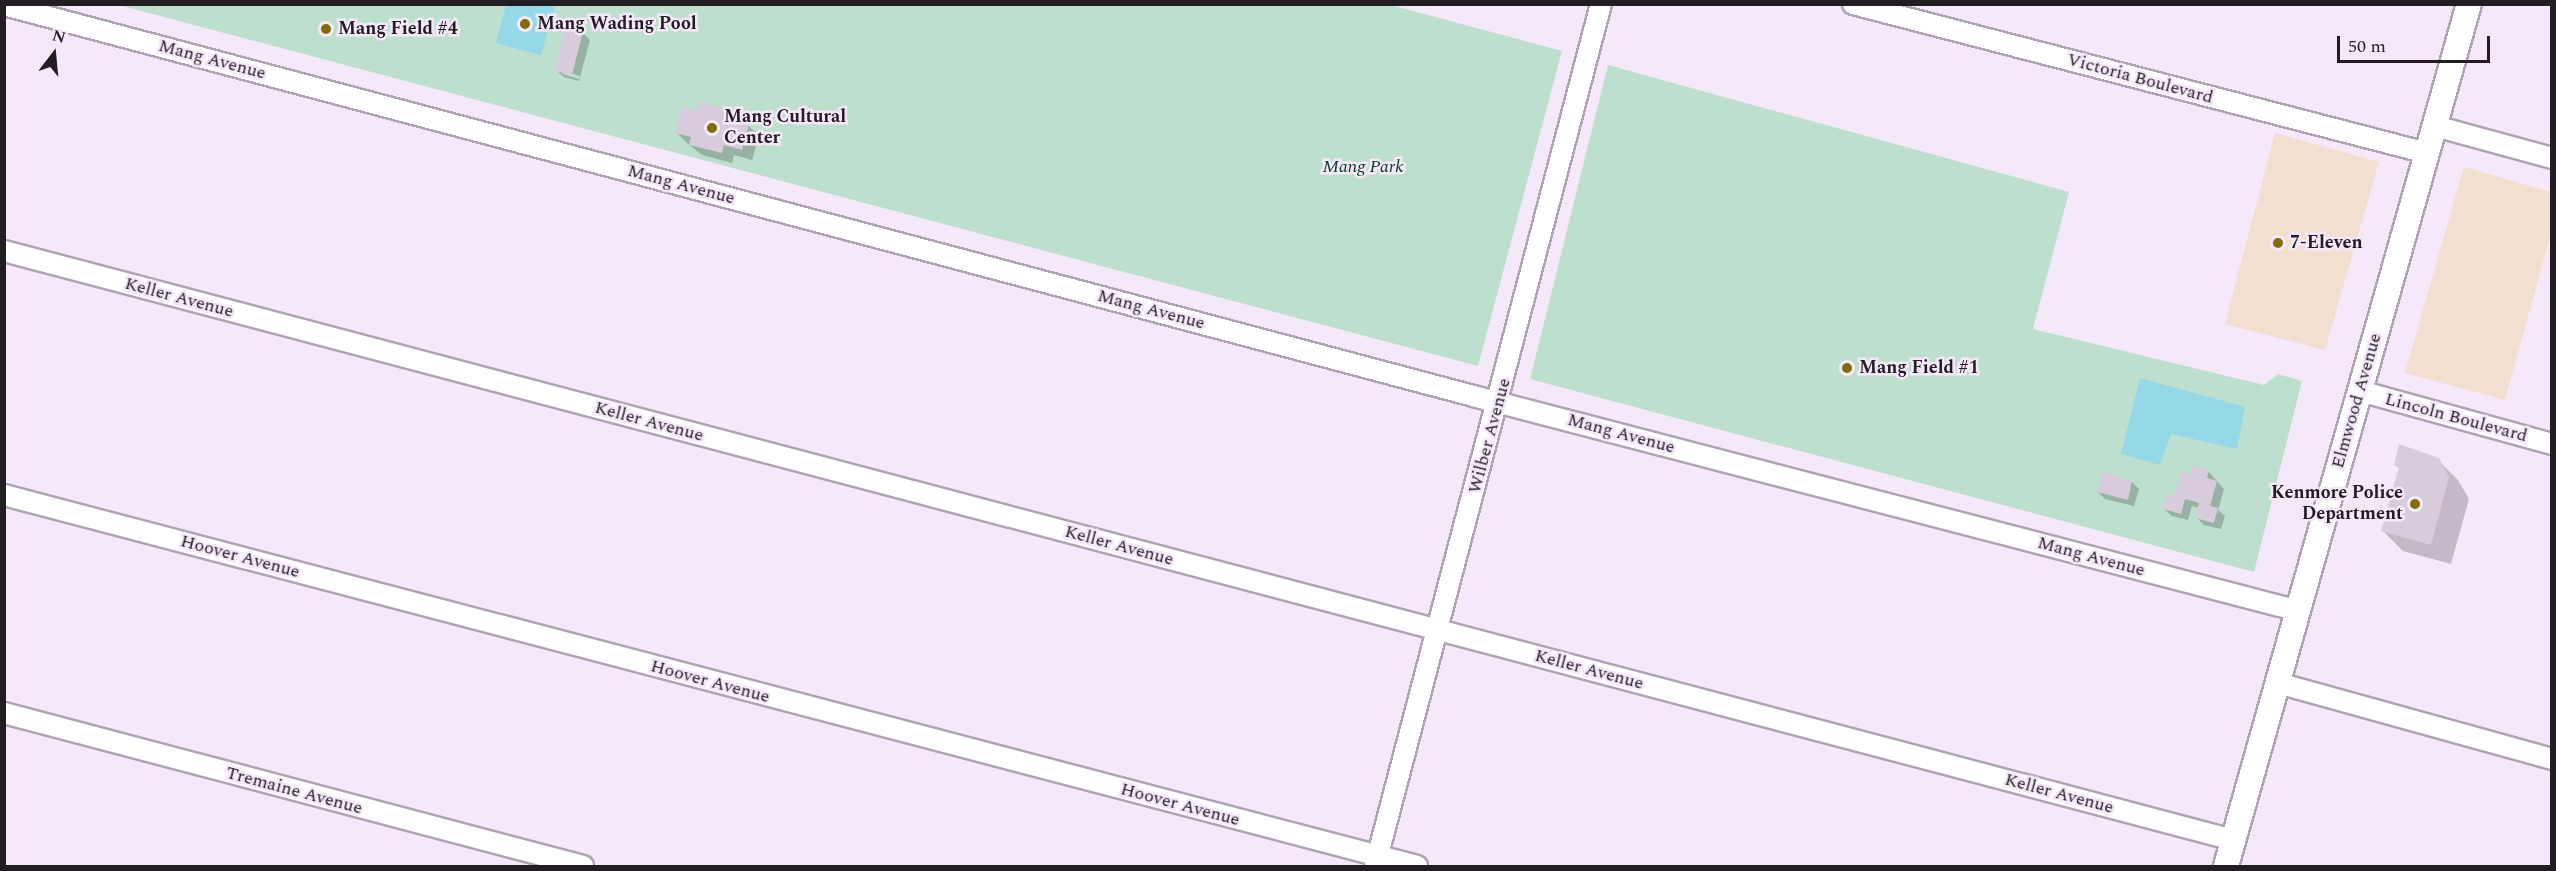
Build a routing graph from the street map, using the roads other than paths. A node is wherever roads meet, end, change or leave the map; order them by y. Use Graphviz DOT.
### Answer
graph roads {
  1 [pos="1601,4"];
  2 [pos="1853,4"];
  3 [pos="2469,4"];
  4 [pos="4,5"];
  5 [pos="2435,126"];
  6 [pos="2427,153"];
  7 [pos="2552,158"];
  8 [pos="4,251"];
  9 [pos="2360,391"];
  10 [pos="1499,402"];
  11 [pos="2552,444"];
  12 [pos="4,495"];
  13 [pos="2298,611"];
  14 [pos="1439,630"];
  15 [pos="2278,683"];
  16 [pos="4,714"];
  17 [pos="2552,759"];
  18 [pos="2234,840"];
  19 [pos="518,858"];
  20 [pos="1377,861"];
  21 [pos="583,867"];
  22 [pos="1417,867"];
  23 [pos="2226,867"];
  1 -- 10 [label="street, Wilber Avenue"];
  2 -- 6 [label="street, Victoria Boulevard"];
  3 -- 5 [label="street, Elmwood Avenue"];
  4 -- 10 [label="street, Mang Avenue"];
  5 -- 6 [label="street, Elmwood Avenue"];
  5 -- 7 [label="street"];
  6 -- 9 [label="street, Elmwood Avenue"];
  8 -- 14 [label="street, Keller Avenue"];
  9 -- 11 [label="street, Lincoln Boulevard"];
  9 -- 13 [label="street, Elmwood Avenue"];
  10 -- 13 [label="street, Mang Avenue"];
  10 -- 14 [label="street, Wilber Avenue"];
  12 -- 20 [label="street, Hoover Avenue"];
  13 -- 15 [label="street, Elmwood Avenue"];
  14 -- 18 [label="street, Keller Avenue"];
  14 -- 20 [label="street, Wilber Avenue"];
  15 -- 17 [label="street"];
  15 -- 18 [label="street, Elmwood Avenue"];
  16 -- 19 [label="street, Tremaine Avenue"];
  18 -- 23 [label="street, Elmwood Avenue"];
  19 -- 21 [label="street, Tremaine Avenue"];
  20 -- 22 [label="street, Hoover Avenue"];
}
